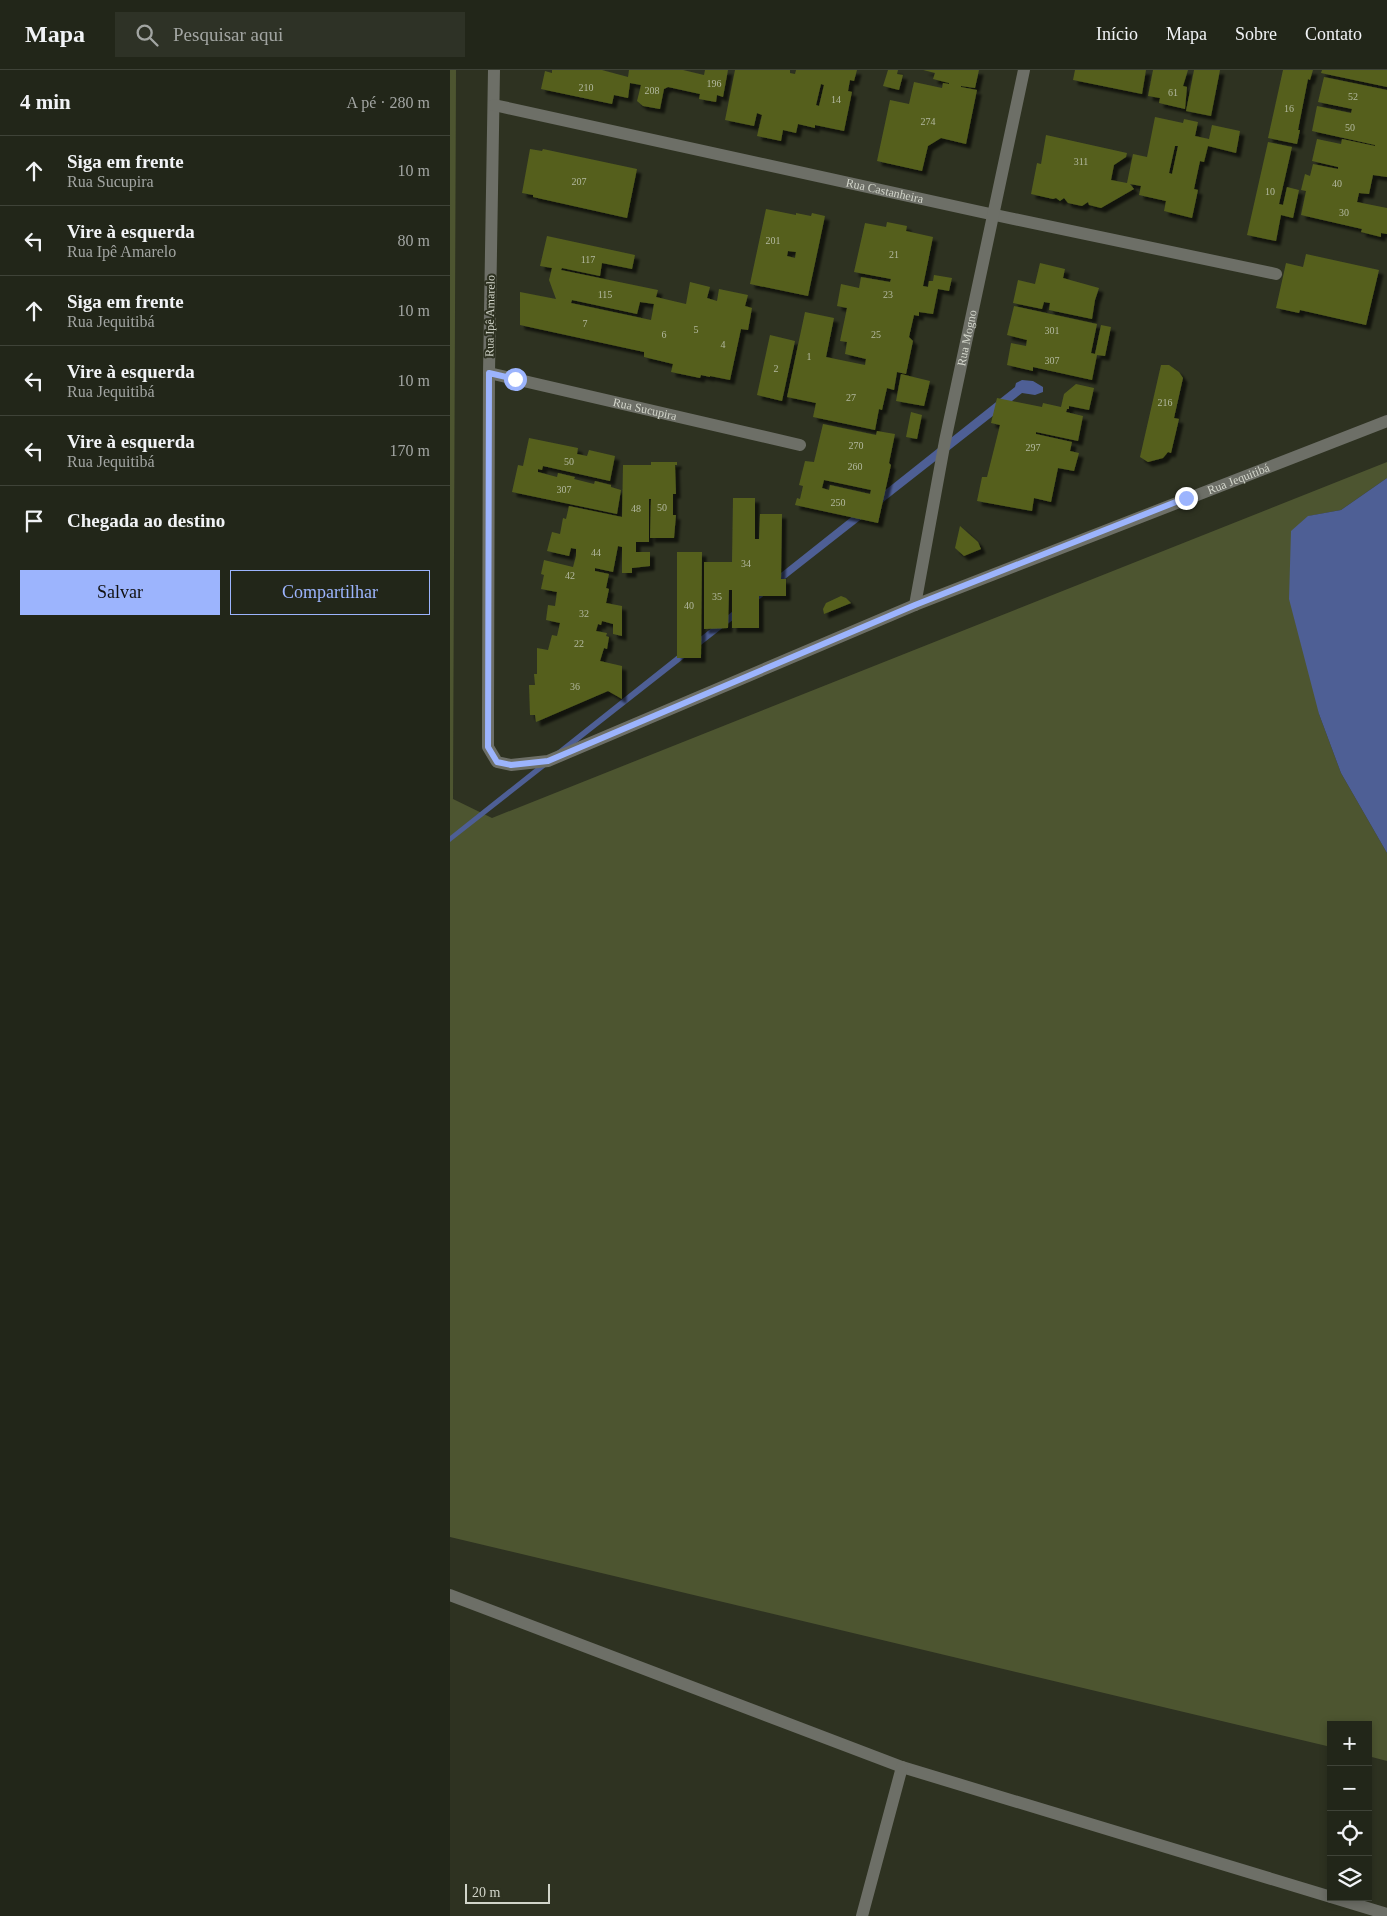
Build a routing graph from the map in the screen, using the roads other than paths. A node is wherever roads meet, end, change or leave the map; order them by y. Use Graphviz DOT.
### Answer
graph roads {
  1 [pos="494,70"];
  2 [pos="1024,70"];
  3 [pos="494,105"];
  4 [pos="994,214"];
  5 [pos="1276,274"];
  6 [pos="489,373"];
  7 [pos="1387,421"];
  8 [pos="800,445"];
  9 [pos="915,605"];
  10 [pos="488,713"];
  11 [pos="450,1595"];
  12 [pos="902,1767"];
  13 [pos="1327,1896"];
  14 [pos="1344,1901"];
  15 [pos="1387,1914"];
  16 [pos="862,1916"];
  1 -- 3 [label="street, Rua Ipê Amarelo"];
  2 -- 4 [label="street, Rua Mogno"];
  3 -- 4 [label="street, Rua Castanheira"];
  3 -- 6 [label="street, Rua Ipê Amarelo"];
  4 -- 5 [label="street, Rua Castanheira"];
  4 -- 9 [label="street, Rua Mogno"];
  6 -- 8 [label="street, Rua Sucupira"];
  6 -- 10 [label="street, Rua Ipê Amarelo"];
  7 -- 9 [label="street, Rua Jequitibá"];
  9 -- 10 [label="street, Rua Jequitibá"];
  11 -- 12 [label="street"];
  12 -- 13 [label="street"];
  12 -- 16 [label="street"];
  14 -- 15 [label="street"];
}
